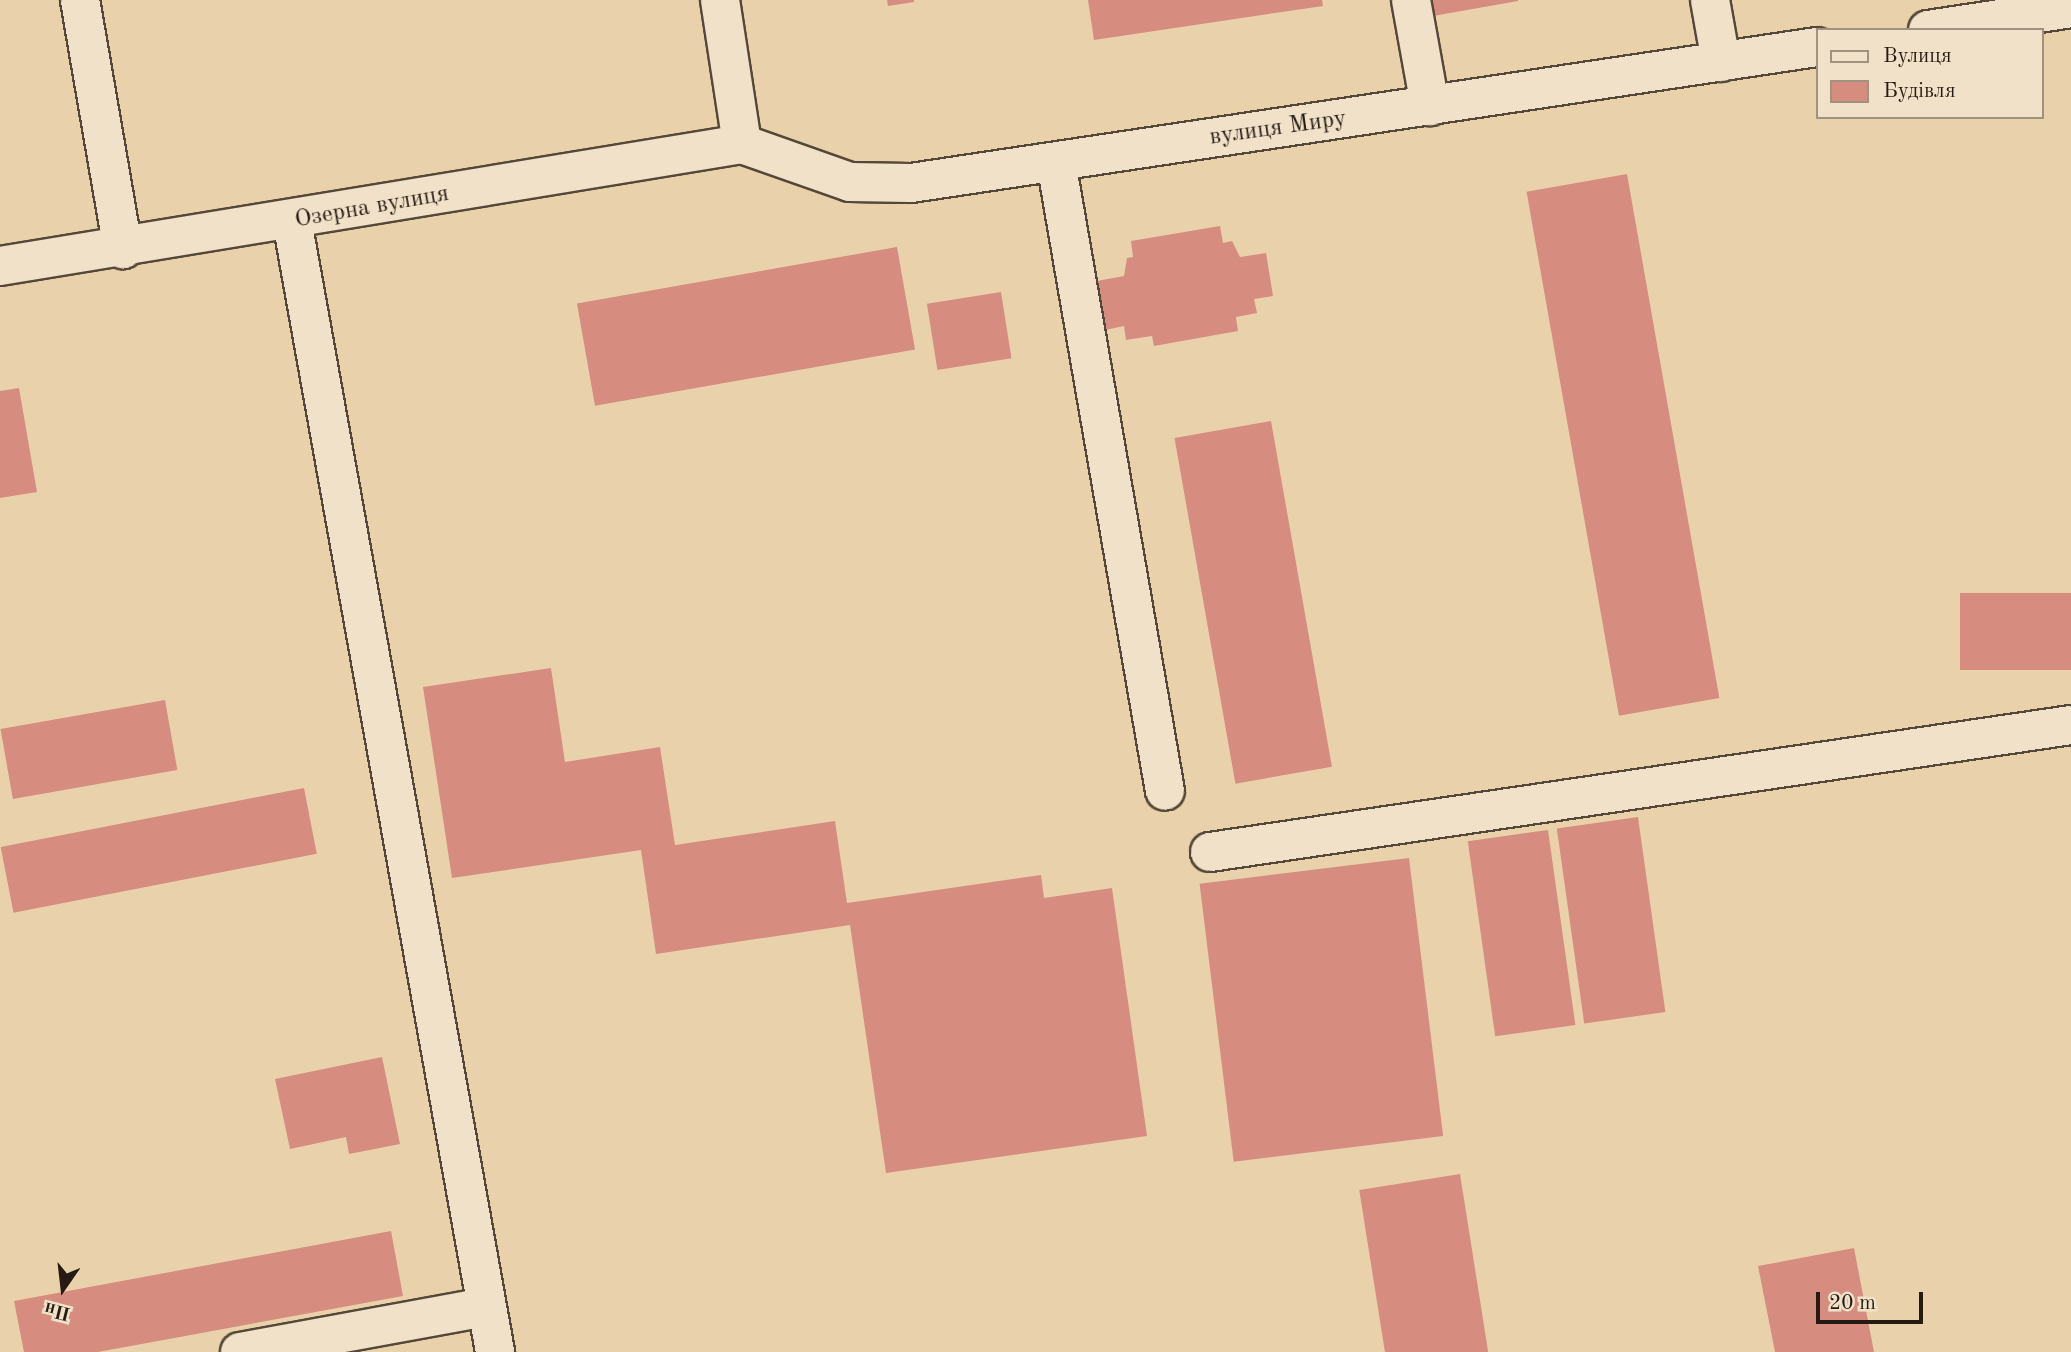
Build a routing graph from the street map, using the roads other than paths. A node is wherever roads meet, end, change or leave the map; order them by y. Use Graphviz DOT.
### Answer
graph roads {
  1 [pos="80,0"];
  2 [pos="720,0"];
  3 [pos="1411,0"];
  4 [pos="1710,0"];
  5 [pos="2071,8"];
  6 [pos="1941,28"];
  7 [pos="1815,47"];
  8 [pos="1721,62"];
  9 [pos="1430,106"];
  10 [pos="742,144"];
  11 [pos="1056,162"];
  12 [pos="292,221"];
  13 [pos="122,249"];
  14 [pos="0,266"];
  15 [pos="2071,725"];
  16 [pos="1165,791"];
  17 [pos="1210,852"];
  18 [pos="486,1307"];
  19 [pos="240,1352"];
  20 [pos="495,1352"];
  1 -- 13 [label="street"];
  2 -- 10 [label="street"];
  3 -- 9 [label="street"];
  4 -- 8 [label="street"];
  5 -- 6 [label="street"];
  7 -- 8 [label="street, вулиця Миру"];
  8 -- 9 [label="street, вулиця Миру"];
  9 -- 11 [label="street, вулиця Миру"];
  10 -- 11 [label="street, вулиця Миру"];
  10 -- 12 [label="street, Озерна вулиця"];
  11 -- 16 [label="street"];
  12 -- 13 [label="street, Озерна вулиця"];
  12 -- 18 [label="street"];
  13 -- 14 [label="street, Озерна вулиця"];
  15 -- 17 [label="street"];
  18 -- 19 [label="street"];
  18 -- 20 [label="street"];
}
